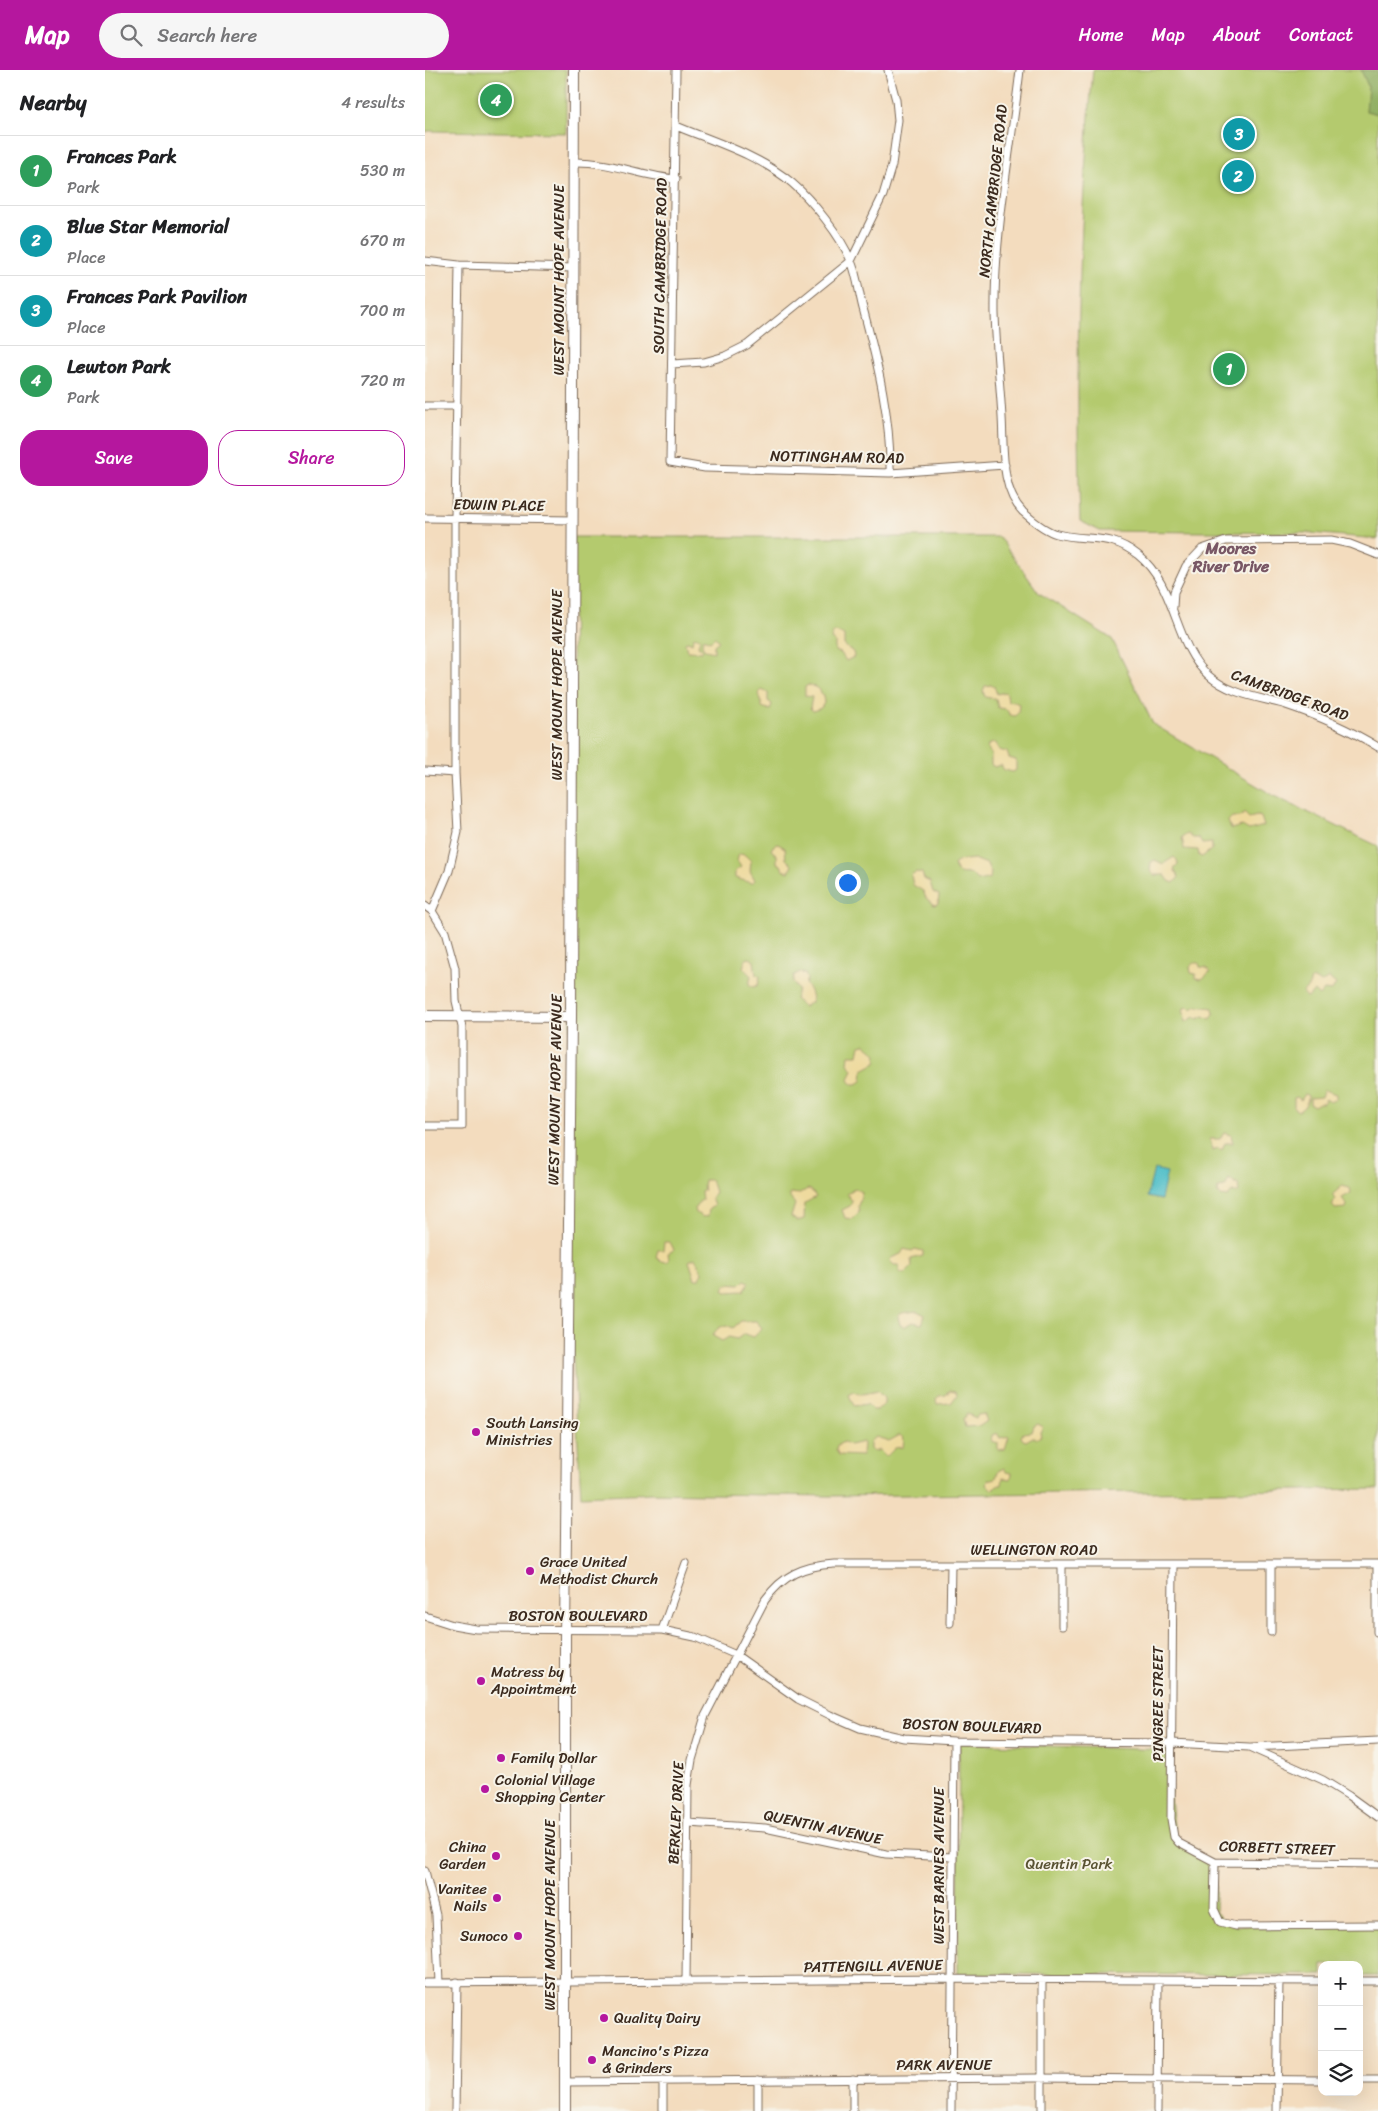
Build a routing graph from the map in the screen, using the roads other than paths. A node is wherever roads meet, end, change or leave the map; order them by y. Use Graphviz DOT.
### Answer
graph roads {
  1 [pos="574,70"];
  2 [pos="676,70"];
  3 [pos="888,70"];
  4 [pos="1020,70"];
  5 [pos="676,126"];
  6 [pos="574,162"];
  7 [pos="676,179"];
  8 [pos="425,261"];
  9 [pos="851,261"];
  10 [pos="459,265"];
  11 [pos="574,268"];
  12 [pos="672,364"];
  13 [pos="425,406"];
  14 [pos="457,406"];
  15 [pos="670,462"];
  16 [pos="1005,465"];
  17 [pos="890,473"];
  18 [pos="455,517"];
  19 [pos="425,518"];
  20 [pos="573,520"];
  21 [pos="1378,555"];
  22 [pos="1173,608"];
  23 [pos="1378,747"];
  24 [pos="425,771"];
  25 [pos="455,773"];
  26 [pos="425,906"];
  27 [pos="432,911"];
  28 [pos="425,1016"];
  29 [pos="460,1016"];
  30 [pos="571,1017"];
  31 [pos="425,1126"];
  32 [pos="685,1563"];
  33 [pos="951,1564"];
  34 [pos="1062,1564"];
  35 [pos="1173,1564"];
  36 [pos="1271,1564"];
  37 [pos="1377,1564"];
  38 [pos="425,1616"];
  39 [pos="950,1623"];
  40 [pos="1061,1626"];
  41 [pos="565,1629"];
  42 [pos="662,1630"];
  43 [pos="1271,1632"];
  44 [pos="1377,1632"];
  45 [pos="736,1655"];
  46 [pos="954,1741"];
  47 [pos="1378,1741"];
  48 [pos="1172,1743"];
  49 [pos="1249,1747"];
  50 [pos="1378,1818"];
  51 [pos="687,1823"];
  52 [pos="1179,1843"];
  53 [pos="953,1857"];
  54 [pos="1215,1862"];
  55 [pos="1378,1864"];
  56 [pos="425,1871"];
  57 [pos="1378,1925"];
  58 [pos="952,1979"];
  59 [pos="1042,1979"];
  60 [pos="1159,1980"];
  61 [pos="1279,1980"];
  62 [pos="1318,1981"];
  63 [pos="1363,1981"];
  64 [pos="1378,1981"];
  65 [pos="457,1982"];
  66 [pos="565,1982"];
  67 [pos="686,1982"];
  68 [pos="425,1983"];
  69 [pos="439,1983"];
  70 [pos="951,2078"];
  71 [pos="1042,2078"];
  72 [pos="853,2079"];
  73 [pos="1157,2079"];
  74 [pos="758,2080"];
  75 [pos="1277,2080"];
  76 [pos="1318,2080"];
  77 [pos="1363,2080"];
  78 [pos="1378,2080"];
  79 [pos="663,2081"];
  80 [pos="565,2082"];
  81 [pos="455,2111"];
  82 [pos="565,2111"];
  83 [pos="663,2111"];
  84 [pos="758,2111"];
  85 [pos="853,2111"];
  86 [pos="951,2111"];
  87 [pos="1042,2111"];
  88 [pos="1157,2111"];
  89 [pos="1277,2111"];
  1 -- 6 [label="street, WEST MOUNT HOPE AVENUE"];
  2 -- 5 [label="street, SOUTH CAMBRIDGE ROAD"];
  3 -- 9 [label="street"];
  4 -- 16 [label="street, NORTH CAMBRIDGE ROAD"];
  5 -- 7 [label="street, SOUTH CAMBRIDGE ROAD"];
  5 -- 9 [label="street"];
  6 -- 7 [label="street"];
  6 -- 11 [label="street, WEST MOUNT HOPE AVENUE"];
  7 -- 12 [label="street, SOUTH CAMBRIDGE ROAD"];
  8 -- 10 [label="street"];
  9 -- 12 [label="street"];
  9 -- 17 [label="street"];
  10 -- 11 [label="street"];
  10 -- 14 [label="street"];
  11 -- 20 [label="street, WEST MOUNT HOPE AVENUE"];
  12 -- 15 [label="street, SOUTH CAMBRIDGE ROAD"];
  13 -- 14 [label="street"];
  14 -- 18 [label="street"];
  15 -- 17 [label="street, NOTTINGHAM ROAD"];
  16 -- 17 [label="street, NOTTINGHAM ROAD"];
  16 -- 22 [label="street, NORTH CAMBRIDGE ROAD"];
  18 -- 19 [label="street, EDWIN PLACE"];
  18 -- 20 [label="street, EDWIN PLACE"];
  18 -- 25 [label="street"];
  20 -- 30 [label="street, WEST MOUNT HOPE AVENUE"];
  21 -- 22 [label="street"];
  22 -- 23 [label="street, CAMBRIDGE ROAD"];
  24 -- 25 [label="street"];
  25 -- 27 [label="street"];
  26 -- 27 [label="street"];
  27 -- 29 [label="street"];
  28 -- 29 [label="street"];
  29 -- 30 [label="street"];
  29 -- 31 [label="street"];
  30 -- 41 [label="street, WEST MOUNT HOPE AVENUE"];
  32 -- 42 [label="street"];
  33 -- 34 [label="street, WELLINGTON ROAD"];
  33 -- 39 [label="street"];
  33 -- 45 [label="street, WELLINGTON ROAD"];
  34 -- 35 [label="street, WELLINGTON ROAD"];
  34 -- 40 [label="street"];
  35 -- 36 [label="street, WELLINGTON ROAD"];
  35 -- 48 [label="street, PINGREE STREET"];
  36 -- 37 [label="street, WELLINGTON ROAD"];
  36 -- 43 [label="street"];
  37 -- 44 [label="street"];
  38 -- 41 [label="street, BOSTON BOULEVARD"];
  41 -- 42 [label="street, BOSTON BOULEVARD"];
  41 -- 66 [label="street, WEST MOUNT HOPE AVENUE"];
  42 -- 45 [label="street, BOSTON BOULEVARD"];
  45 -- 46 [label="street, BOSTON BOULEVARD"];
  45 -- 51 [label="street, BERKLEY DRIVE"];
  46 -- 48 [label="street, BOSTON BOULEVARD"];
  46 -- 53 [label="street, WEST BARNES AVENUE"];
  47 -- 49 [label="street"];
  48 -- 49 [label="street, BOSTON BOULEVARD"];
  48 -- 52 [label="street, PINGREE STREET"];
  49 -- 50 [label="street, BOSTON BOULEVARD"];
  51 -- 53 [label="street, QUENTIN AVENUE"];
  51 -- 67 [label="street, BERKLEY DRIVE"];
  52 -- 54 [label="street, CORBETT STREET"];
  53 -- 58 [label="street, WEST BARNES AVENUE"];
  54 -- 55 [label="street, CORBETT STREET"];
  54 -- 57 [label="street"];
  56 -- 69 [label="street"];
  58 -- 59 [label="street, PATTENGILL AVENUE"];
  58 -- 67 [label="street, PATTENGILL AVENUE"];
  58 -- 70 [label="street, WEST BARNES AVENUE"];
  59 -- 60 [label="street, PATTENGILL AVENUE"];
  59 -- 71 [label="street"];
  60 -- 61 [label="street, PATTENGILL AVENUE"];
  60 -- 73 [label="street"];
  61 -- 62 [label="street, PATTENGILL AVENUE"];
  61 -- 75 [label="street"];
  63 -- 64 [label="street"];
  65 -- 66 [label="street, PATTENGILL AVENUE"];
  65 -- 69 [label="street, PATTENGILL AVENUE"];
  65 -- 81 [label="street"];
  66 -- 67 [label="street, PATTENGILL AVENUE"];
  66 -- 80 [label="street, WEST MOUNT HOPE AVENUE"];
  68 -- 69 [label="street, PATTENGILL AVENUE"];
  70 -- 71 [label="street, PARK AVENUE"];
  70 -- 72 [label="street, PARK AVENUE"];
  70 -- 86 [label="street, WEST BARNES AVENUE"];
  71 -- 73 [label="street, PARK AVENUE"];
  71 -- 87 [label="street"];
  72 -- 74 [label="street, PARK AVENUE"];
  72 -- 85 [label="street"];
  73 -- 75 [label="street, PARK AVENUE"];
  73 -- 88 [label="street"];
  74 -- 79 [label="street, PARK AVENUE"];
  74 -- 84 [label="street"];
  75 -- 76 [label="street, PARK AVENUE"];
  75 -- 89 [label="street"];
  77 -- 78 [label="street"];
  79 -- 80 [label="street, PARK AVENUE"];
  79 -- 83 [label="street"];
  80 -- 82 [label="street, WEST MOUNT HOPE AVENUE"];
}
